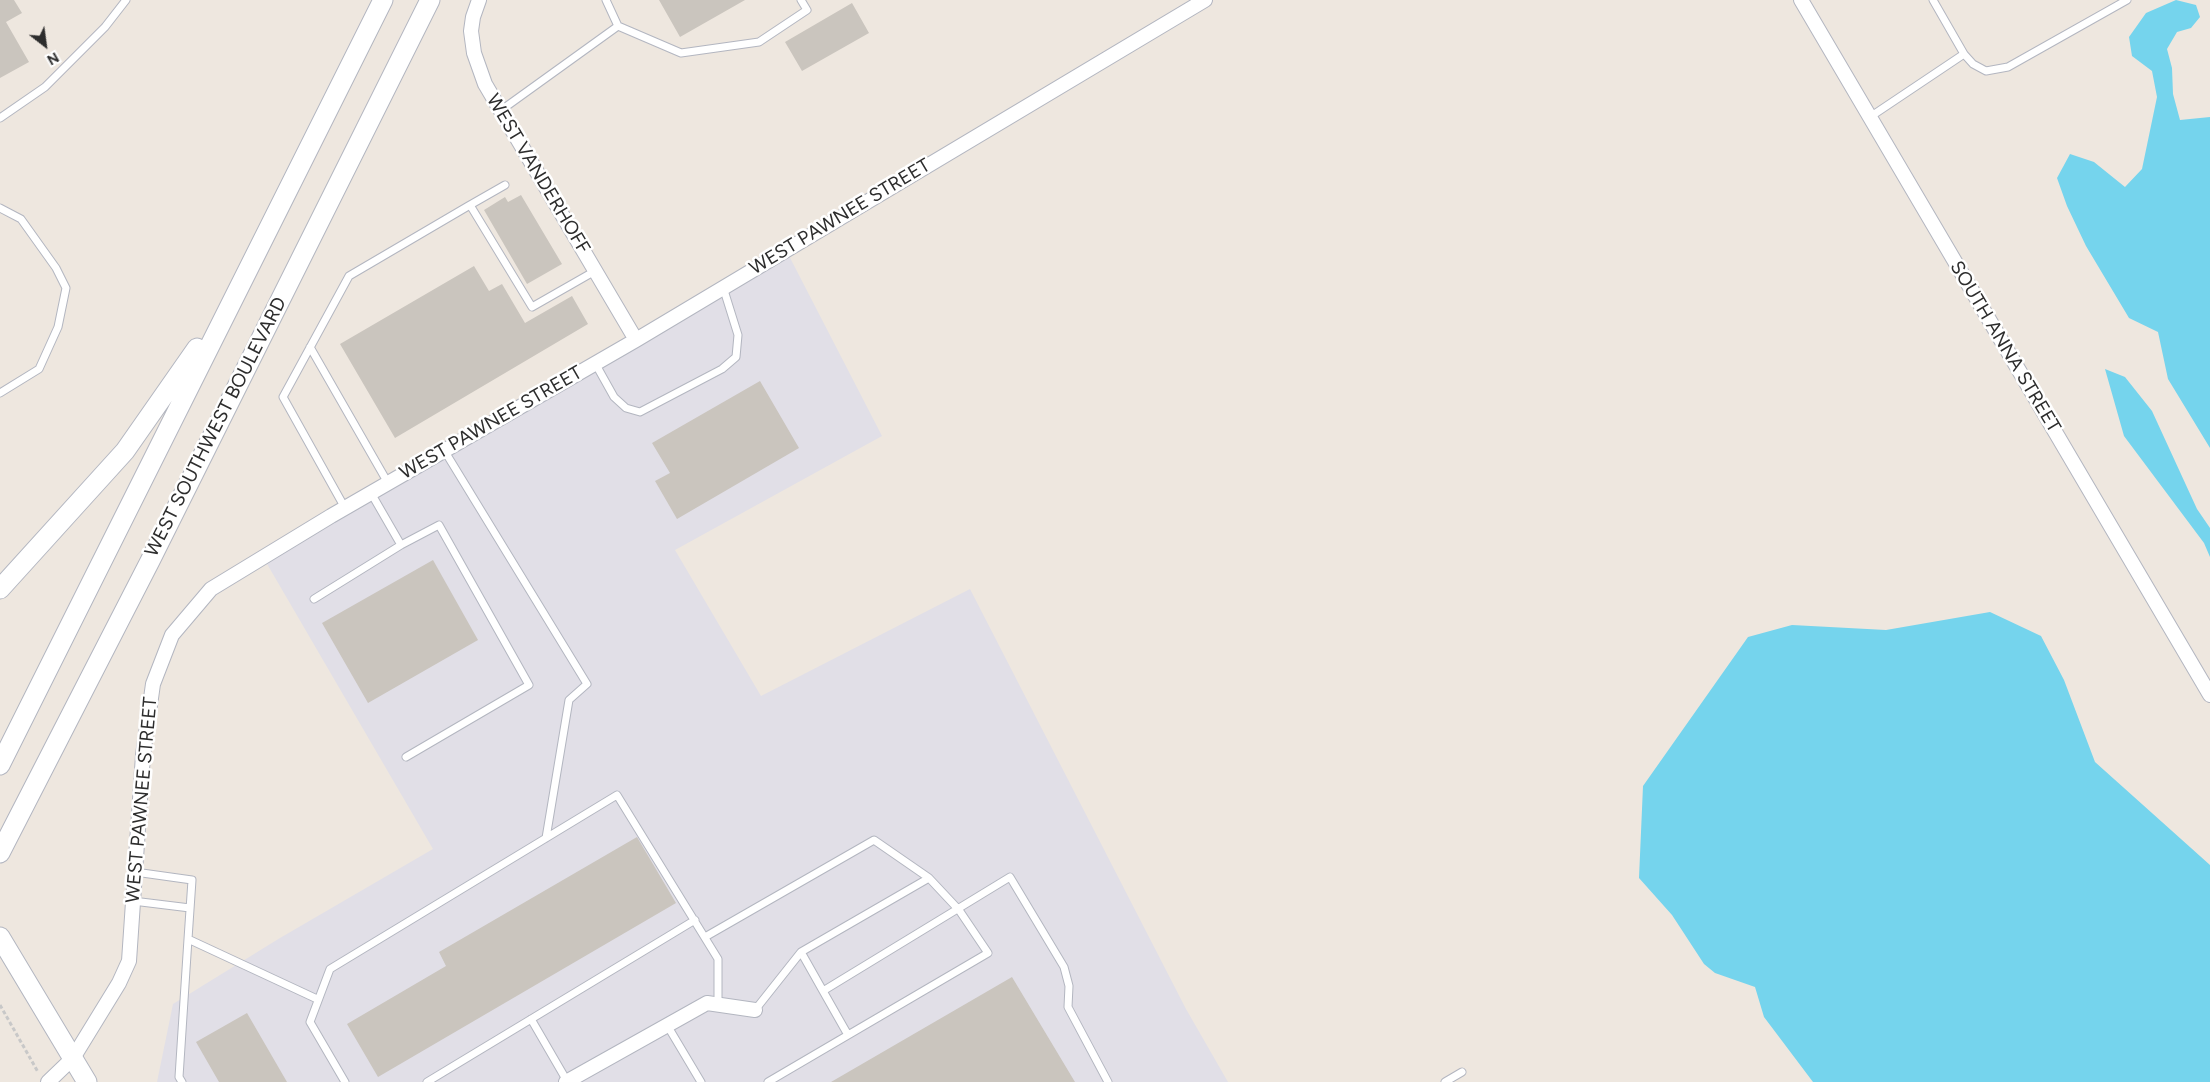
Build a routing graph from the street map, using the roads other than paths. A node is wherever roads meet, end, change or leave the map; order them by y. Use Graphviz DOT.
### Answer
graph roads {
  1 [pos="126,0"];
  2 [pos="383,0"];
  3 [pos="430,0"];
  4 [pos="479,0"];
  5 [pos="606,0"];
  6 [pos="802,0"];
  7 [pos="1205,0"];
  8 [pos="1801,0"];
  9 [pos="1933,0"];
  10 [pos="2127,0"];
  11 [pos="618,26"];
  12 [pos="1964,54"];
  13 [pos="500,111"];
  14 [pos="1870,117"];
  15 [pos="0,118"];
  16 [pos="505,184"];
  17 [pos="470,205"];
  18 [pos="0,208"];
  19 [pos="595,271"];
  20 [pos="723,287"];
  21 [pos="234,296"];
  22 [pos="636,340"];
  23 [pos="310,347"];
  24 [pos="595,363"];
  25 [pos="0,393"];
  26 [pos="444,450"];
  27 [pos="388,483"];
  28 [pos="371,493"];
  29 [pos="345,508"];
  30 [pos="401,545"];
  31 [pos="0,589"];
  32 [pos="314,599"];
  33 [pos="2210,695"];
  34 [pos="406,757"];
  35 [pos="0,765"];
  36 [pos="546,838"];
  37 [pos="0,853"];
  38 [pos="135,872"];
  39 [pos="928,878"];
  40 [pos="133,901"];
  41 [pos="190,908"];
  42 [pos="958,910"];
  43 [pos="695,920"];
  44 [pos="0,936"];
  45 [pos="705,937"];
  46 [pos="188,939"];
  47 [pos="801,952"];
  48 [pos="823,991"];
  49 [pos="317,1000"];
  50 [pos="718,1004"];
  51 [pos="755,1010"];
  52 [pos="531,1019"];
  53 [pos="667,1025"];
  54 [pos="848,1036"];
  55 [pos="73,1058"];
  56 [pos="1462,1072"];
  57 [pos="43,1078"];
  58 [pos="86,1082"];
  59 [pos="182,1082"];
  60 [pos="345,1082"];
  61 [pos="427,1082"];
  62 [pos="567,1082"];
  63 [pos="701,1082"];
  64 [pos="768,1082"];
  65 [pos="1108,1082"];
  66 [pos="1445,1082"];
  1 -- 15 [label="lane"];
  2 -- 21 [label="main road"];
  3 -- 37 [label="main road, WEST SOUTHWEST BOULEVARD"];
  4 -- 13 [label="street, WEST VANDERHOFF"];
  5 -- 11 [label="lane"];
  6 -- 11 [label="lane"];
  7 -- 20 [label="street, WEST PAWNEE STREET"];
  8 -- 14 [label="street, SOUTH ANNA STREET"];
  9 -- 12 [label="lane"];
  10 -- 12 [label="lane"];
  11 -- 13 [label="lane"];
  12 -- 14 [label="lane"];
  13 -- 19 [label="street, WEST VANDERHOFF"];
  14 -- 33 [label="street, SOUTH ANNA STREET"];
  16 -- 17 [label="lane"];
  17 -- 19 [label="lane"];
  17 -- 23 [label="lane"];
  18 -- 25 [label="lane"];
  19 -- 22 [label="street, WEST VANDERHOFF"];
  20 -- 22 [label="street, WEST PAWNEE STREET"];
  20 -- 24 [label="lane"];
  21 -- 31 [label="main road"];
  21 -- 35 [label="main road"];
  22 -- 24 [label="street, WEST PAWNEE STREET"];
  23 -- 27 [label="lane"];
  23 -- 29 [label="lane"];
  24 -- 26 [label="street, WEST PAWNEE STREET"];
  26 -- 27 [label="street, WEST PAWNEE STREET"];
  26 -- 36 [label="lane"];
  27 -- 28 [label="street, WEST PAWNEE STREET"];
  28 -- 29 [label="street, WEST PAWNEE STREET"];
  28 -- 30 [label="lane"];
  29 -- 38 [label="street, WEST PAWNEE STREET"];
  30 -- 32 [label="lane"];
  30 -- 34 [label="lane"];
  36 -- 43 [label="lane"];
  36 -- 49 [label="lane"];
  38 -- 40 [label="street, WEST PAWNEE STREET"];
  38 -- 41 [label="lane"];
  39 -- 42 [label="lane"];
  39 -- 45 [label="lane"];
  39 -- 47 [label="lane"];
  40 -- 41 [label="lane"];
  40 -- 55 [label="street, WEST PAWNEE STREET"];
  41 -- 46 [label="lane"];
  42 -- 48 [label="lane"];
  42 -- 54 [label="lane"];
  42 -- 65 [label="lane"];
  43 -- 45 [label="lane"];
  43 -- 52 [label="lane"];
  44 -- 55 [label="main road"];
  45 -- 50 [label="lane"];
  46 -- 49 [label="lane"];
  46 -- 59 [label="lane"];
  47 -- 48 [label="lane"];
  47 -- 51 [label="lane"];
  48 -- 54 [label="lane"];
  49 -- 60 [label="lane"];
  50 -- 51 [label="street"];
  50 -- 53 [label="street"];
  52 -- 61 [label="lane"];
  52 -- 62 [label="lane"];
  53 -- 62 [label="street"];
  53 -- 63 [label="lane"];
  54 -- 64 [label="lane"];
  55 -- 57 [label="street, WEST PAWNEE STREET"];
  55 -- 58 [label="main road"];
  56 -- 66 [label="lane"];
}
